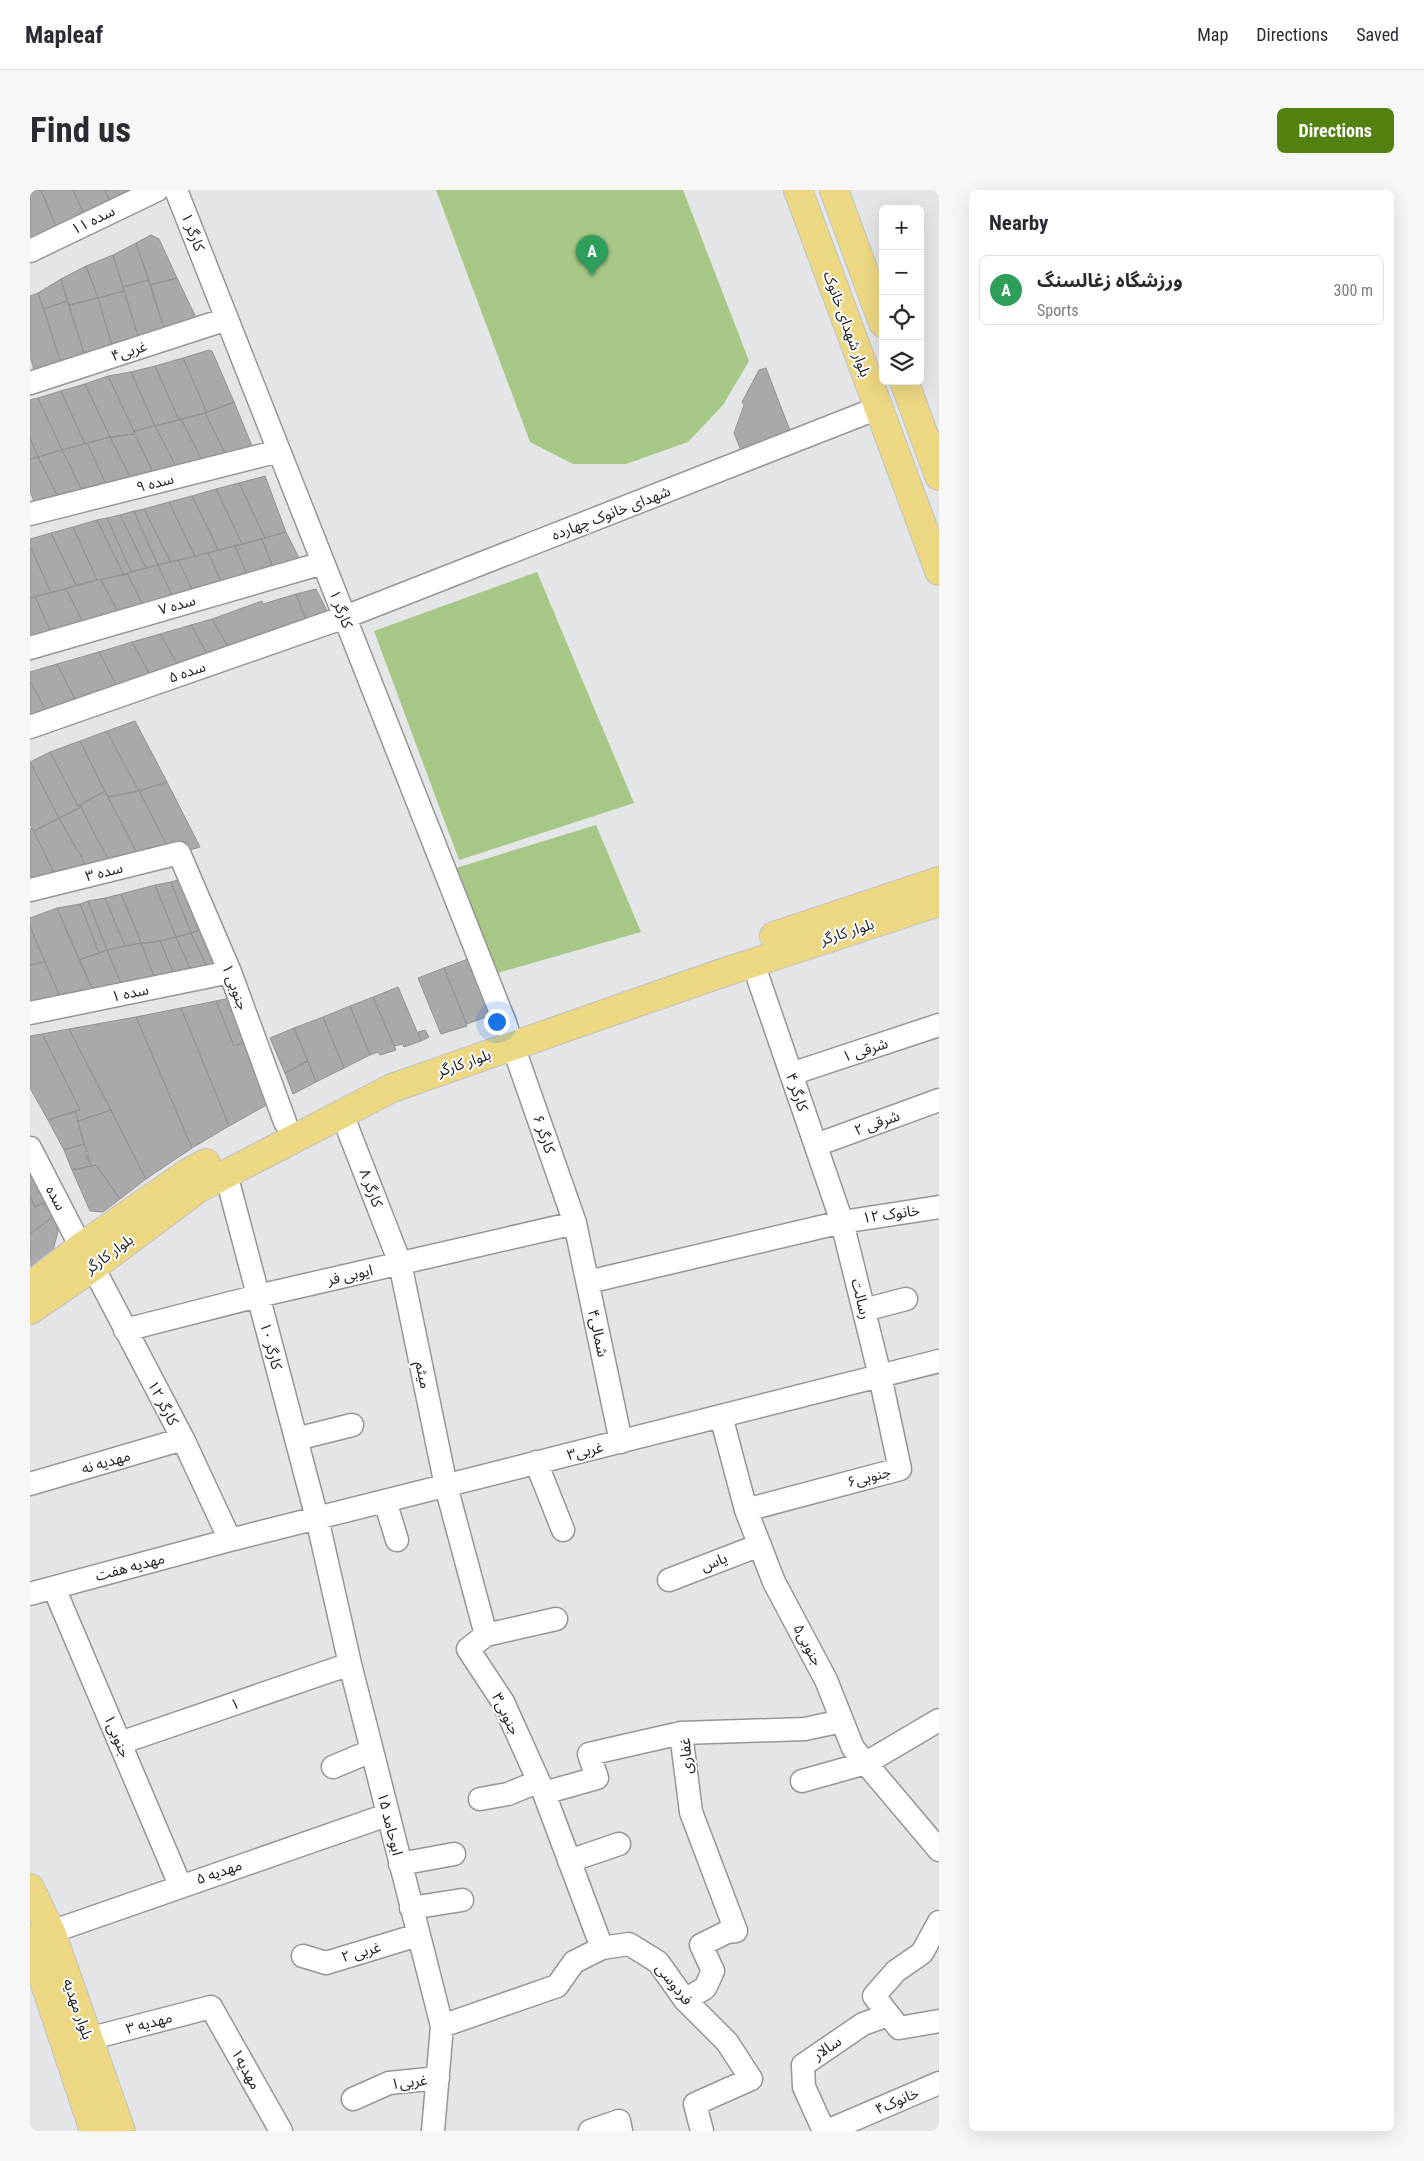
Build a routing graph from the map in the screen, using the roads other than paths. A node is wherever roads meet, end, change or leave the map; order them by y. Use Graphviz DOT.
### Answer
graph roads {
  1 [pos="156,190"];
  2 [pos="176,190"];
  3 [pos="798,190"];
  4 [pos="834,190"];
  5 [pos="30,251"];
  6 [pos="879,313"];
  7 [pos="227,319"];
  8 [pos="30,383"];
  9 [pos="905,385"];
  10 [pos="878,408"];
  11 [pos="279,451"];
  12 [pos="939,476"];
  13 [pos="30,514"];
  14 [pos="323,562"];
  15 [pos="939,571"];
  16 [pos="344,617"];
  17 [pos="30,648"];
  18 [pos="30,727"];
  19 [pos="179,854"];
  20 [pos="939,881"];
  21 [pos="30,890"];
  22 [pos="939,902"];
  23 [pos="753,963"];
  24 [pos="230,972"];
  25 [pos="30,1014"];
  26 [pos="939,1025"];
  27 [pos="510,1037"];
  28 [pos="791,1074"];
  29 [pos="939,1100"];
  30 [pos="342,1114"];
  31 [pos="285,1122"];
  32 [pos="816,1145"];
  33 [pos="30,1148"];
  34 [pos="226,1174"];
  35 [pos="939,1207"];
  36 [pos="842,1222"];
  37 [pos="575,1223"];
  38 [pos="87,1257"];
  39 [pos="400,1263"];
  40 [pos="588,1282"];
  41 [pos="30,1286"];
  42 [pos="258,1296"];
  43 [pos="906,1300"];
  44 [pos="30,1310"];
  45 [pos="864,1310"];
  46 [pos="125,1330"];
  47 [pos="939,1361"];
  48 [pos="880,1376"];
  49 [pos="721,1416"];
  50 [pos="352,1425"];
  51 [pos="183,1440"];
  52 [pos="296,1440"];
  53 [pos="621,1442"];
  54 [pos="536,1462"];
  55 [pos="30,1484"];
  56 [pos="446,1486"];
  57 [pos="385,1501"];
  58 [pos="746,1510"];
  59 [pos="317,1518"];
  60 [pos="563,1530"];
  61 [pos="230,1540"];
  62 [pos="397,1540"];
  63 [pos="760,1545"];
  64 [pos="669,1580"];
  65 [pos="54,1588"];
  66 [pos="30,1594"];
  67 [pos="556,1618"];
  68 [pos="486,1635"];
  69 [pos="350,1664"];
  70 [pos="939,1720"];
  71 [pos="842,1721"];
  72 [pos="681,1732"];
  73 [pos="120,1743"];
  74 [pos="371,1751"];
  75 [pos="866,1764"];
  76 [pos="333,1767"];
  77 [pos="802,1781"];
  78 [pos="541,1787"];
  79 [pos="480,1799"];
  80 [pos="387,1815"];
  81 [pos="619,1844"];
  82 [pos="939,1850"];
  83 [pos="454,1854"];
  84 [pos="570,1860"];
  85 [pos="400,1864"];
  86 [pos="180,1885"];
  87 [pos="30,1888"];
  88 [pos="462,1900"];
  89 [pos="411,1908"];
  90 [pos="939,1922"];
  91 [pos="41,1935"];
  92 [pos="418,1936"];
  93 [pos="602,1948"];
  94 [pos="303,1956"];
  95 [pos="685,2000"];
  96 [pos="210,2006"];
  97 [pos="888,2015"];
  98 [pos="939,2021"];
  99 [pos="442,2026"];
  100 [pos="88,2039"];
  101 [pos="438,2078"];
  102 [pos="939,2083"];
  103 [pos="353,2099"];
  104 [pos="869,2123"];
  105 [pos="94,2131"];
  106 [pos="121,2131"];
  107 [pos="281,2131"];
  108 [pos="433,2131"];
  109 [pos="590,2131"];
  110 [pos="621,2131"];
  111 [pos="702,2131"];
  112 [pos="825,2131"];
  1 -- 5 [label="street, سده ۱۱"];
  2 -- 7 [label="street, کارگر ۱"];
  3 -- 10 [label="main road, بلوار شهدای خانوک"];
  4 -- 6 [label="main road"];
  7 -- 8 [label="street, غربی۴"];
  7 -- 11 [label="street, کارگر ۱"];
  9 -- 12 [label="main road"];
  10 -- 15 [label="main road, بلوار شهدای خانوک"];
  10 -- 16 [label="street, شهدای خانوک چهارده"];
  11 -- 13 [label="street, سده ۹"];
  11 -- 14 [label="street, کارگر ۱"];
  14 -- 16 [label="street, کارگر ۱"];
  14 -- 17 [label="street, سده ۷"];
  16 -- 18 [label="street, سده ۵"];
  16 -- 27 [label="street, کارگر ۱"];
  19 -- 21 [label="street, سده ۳"];
  19 -- 24 [label="street, ۱ جنوبی"];
  20 -- 27 [label="main road, بلوار کارگر"];
  22 -- 23 [label="main road, بلوار کارگر"];
  23 -- 27 [label="main road, بلوار کارگر"];
  23 -- 28 [label="street, کارگر ۴"];
  24 -- 25 [label="street, سده ۱"];
  24 -- 31 [label="street, ۱ جنوبی"];
  26 -- 28 [label="street, شرقی ۱"];
  27 -- 30 [label="main road, بلوار کارگر"];
  27 -- 31 [label="main road, بلوار کارگر"];
  27 -- 37 [label="street, کارگر ۶"];
  28 -- 32 [label="street, کارگر ۴"];
  29 -- 32 [label="street, شرقی ۲"];
  30 -- 34 [label="main road, بلوار کارگر"];
  30 -- 39 [label="street, کارگر ۸"];
  31 -- 38 [label="main road, بلوار کارگر"];
  32 -- 36 [label="street, کارگر ۴"];
  33 -- 38 [label="street, سده"];
  34 -- 38 [label="main road, بلوار کارگر"];
  34 -- 42 [label="street, کارگر ۱۰"];
  35 -- 36 [label="street, خانوک ۱۲"];
  36 -- 40 [label="street, خانوک ۱۲"];
  36 -- 45 [label="street, رسالت"];
  37 -- 39 [label="street, ایوبی فر"];
  37 -- 40 [label="street, شمالی۴"];
  38 -- 41 [label="main road, بلوار کارگر"];
  38 -- 44 [label="main road, بلوار کارگر"];
  38 -- 46 [label="street, کارگر ۱۲"];
  39 -- 42 [label="street, ایوبی فر"];
  39 -- 56 [label="street, میثم"];
  40 -- 53 [label="street, شمالی۴"];
  42 -- 46 [label="street, ایوبی فر"];
  42 -- 52 [label="street, کارگر ۱۰"];
  43 -- 45 [label="street"];
  45 -- 48 [label="street, رسالت"];
  46 -- 51 [label="street, کارگر ۱۲"];
  47 -- 48 [label="street, غربی۳"];
  48 -- 49 [label="street, غربی۳"];
  48 -- 58 [label="street, جنوبی۶"];
  49 -- 53 [label="street, غربی۳"];
  49 -- 58 [label="street, جنوبی۵"];
  50 -- 52 [label="street"];
  51 -- 55 [label="street, مهدیه نه"];
  51 -- 61 [label="street, کارگر ۱۲"];
  52 -- 59 [label="street, کارگر ۱۰"];
  53 -- 54 [label="street, غربی۳"];
  54 -- 56 [label="street, غربی۳"];
  54 -- 60 [label="street"];
  56 -- 57 [label="street, غربی۳"];
  56 -- 68 [label="street"];
  57 -- 59 [label="street, غربی۳"];
  57 -- 62 [label="street"];
  58 -- 63 [label="street, جنوبی۵"];
  59 -- 61 [label="street, غربی۳"];
  59 -- 69 [label="street, ابوحامد ۱۵"];
  61 -- 65 [label="street, مهدیه هفت"];
  63 -- 64 [label="street, یاس"];
  63 -- 71 [label="street, جنوبی۵"];
  65 -- 66 [label="street, مهدیه هفت"];
  65 -- 73 [label="street, جنوبی۱"];
  67 -- 68 [label="street"];
  68 -- 78 [label="street, جنوبی۳"];
  69 -- 73 [label="street, ۱"];
  69 -- 74 [label="street, ابوحامد ۱۵"];
  70 -- 75 [label="street"];
  71 -- 72 [label="street, غفاری"];
  71 -- 75 [label="street, جنوبی۵"];
  72 -- 78 [label="street"];
  72 -- 95 [label="street, غفاری"];
  73 -- 86 [label="street, جنوبی۱"];
  74 -- 76 [label="street"];
  74 -- 80 [label="street, ابوحامد ۱۵"];
  75 -- 77 [label="street"];
  75 -- 82 [label="street, جنوبی۵"];
  78 -- 79 [label="street"];
  78 -- 84 [label="street, جنوبی۳"];
  80 -- 85 [label="street, ابوحامد ۱۵"];
  80 -- 86 [label="street, مهدیه ۵"];
  81 -- 84 [label="street"];
  83 -- 85 [label="street"];
  84 -- 93 [label="street, جنوبی۳"];
  85 -- 89 [label="street, ابوحامد ۱۵"];
  86 -- 91 [label="street, مهدیه ۵"];
  87 -- 91 [label="main road, بلوار مهدیه"];
  88 -- 89 [label="street"];
  89 -- 92 [label="street, ابوحامد ۱۵"];
  90 -- 97 [label="street"];
  91 -- 100 [label="main road, بلوار مهدیه"];
  91 -- 105 [label="main road, بلوار مهدیه"];
  92 -- 94 [label="street, ۲ غربی"];
  92 -- 99 [label="street, ابوحامد ۱۵"];
  93 -- 95 [label="street, فردوسی"];
  93 -- 99 [label="street, فردوسی"];
  95 -- 111 [label="street, فردوسی"];
  96 -- 100 [label="street, مهدیه ۳"];
  96 -- 107 [label="street, مهدیه۱"];
  97 -- 98 [label="street"];
  97 -- 112 [label="street, سالار"];
  99 -- 101 [label="street, ابوحامد ۱۵"];
  100 -- 106 [label="main road, بلوار مهدیه"];
  101 -- 103 [label="street, غربی۱"];
  101 -- 108 [label="street, ابوحامد ۱۵"];
  102 -- 104 [label="street, خانوک۴"];
  104 -- 112 [label="street, خانوک۴"];
  109 -- 110 [label="street"];
}
